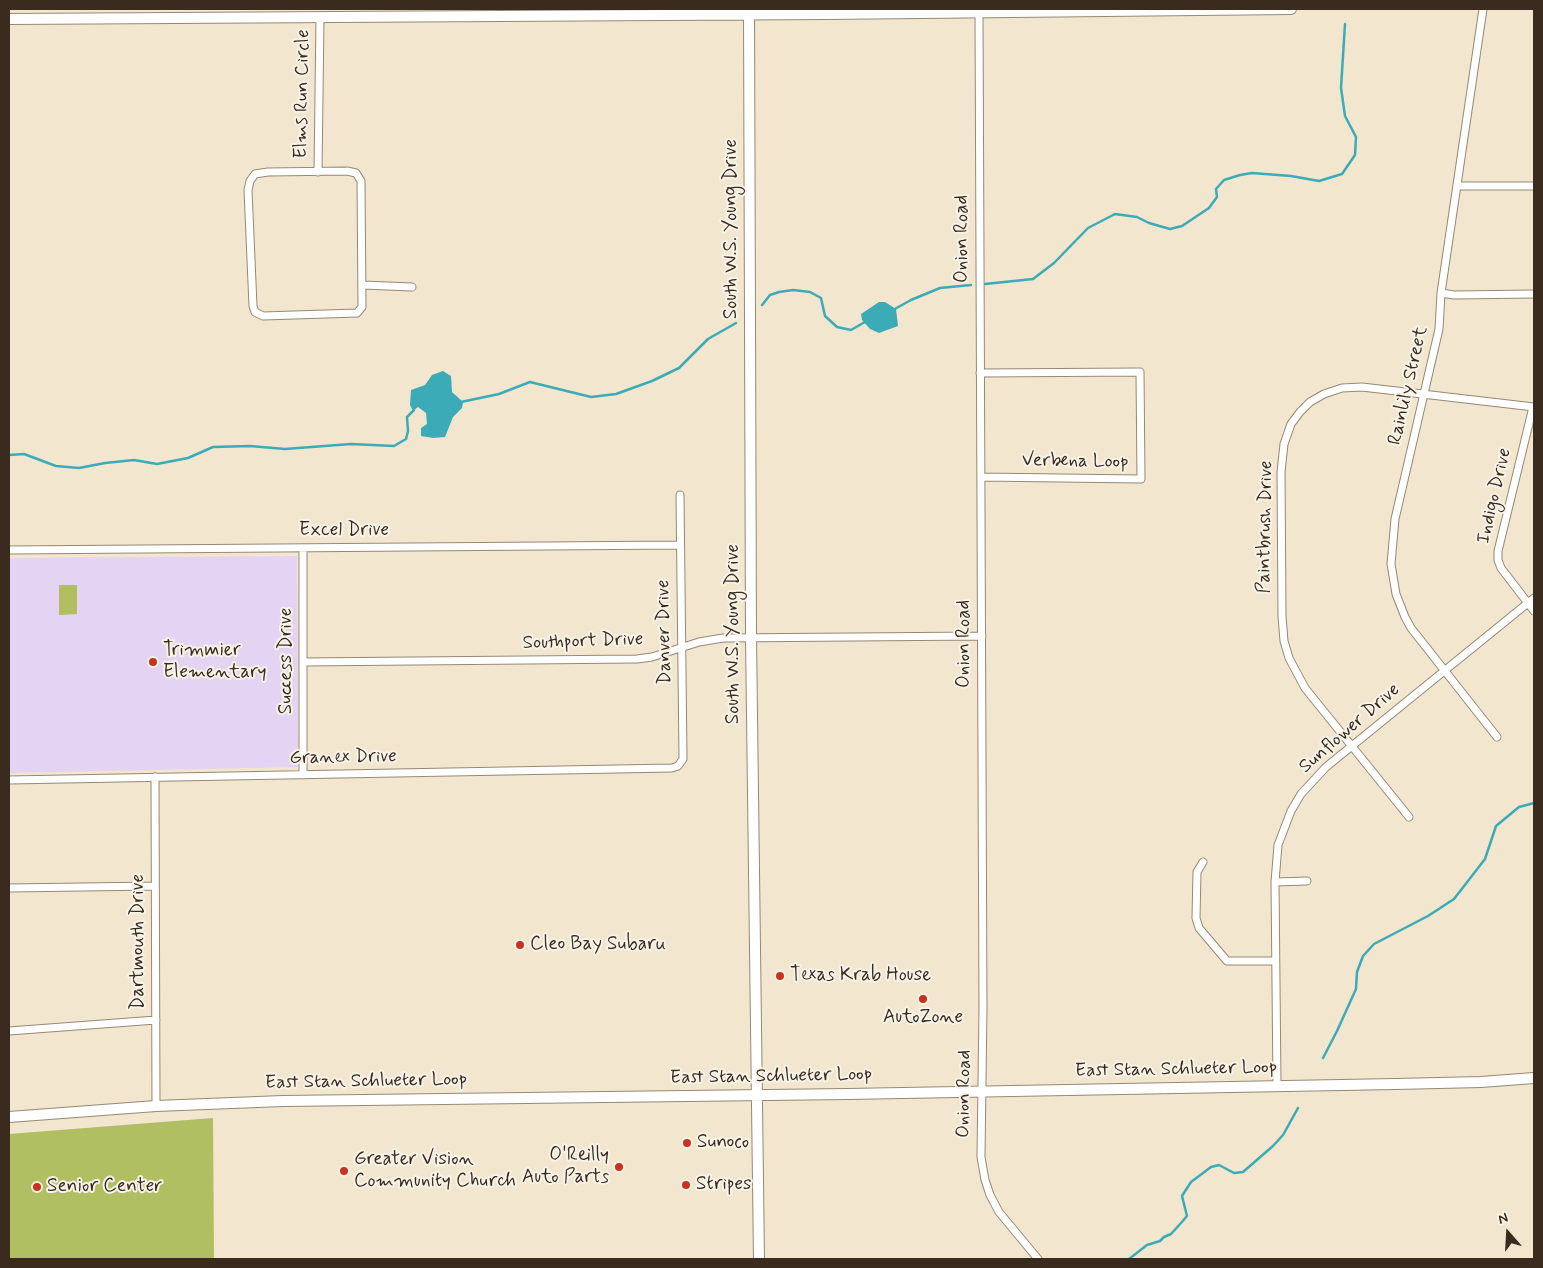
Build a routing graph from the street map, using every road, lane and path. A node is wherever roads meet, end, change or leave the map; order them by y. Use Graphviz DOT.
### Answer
graph roads {
  1 [pos="1171,9"];
  2 [pos="1291,9"];
  3 [pos="1483,9"];
  4 [pos="749,11"];
  5 [pos="979,12"];
  6 [pos="320,17"];
  7 [pos="9,18"];
  8 [pos="318,172"];
  9 [pos="1458,186"];
  10 [pos="1534,186"];
  11 [pos="363,285"];
  12 [pos="412,287"];
  13 [pos="1441,293"];
  14 [pos="1534,294"];
  15 [pos="980,373"];
  16 [pos="1424,393"];
  17 [pos="1534,407"];
  18 [pos="981,477"];
  19 [pos="680,495"];
  20 [pos="680,545"];
  21 [pos="303,548"];
  22 [pos="9,550"];
  23 [pos="1534,598"];
  24 [pos="1528,603"];
  25 [pos="1534,611"];
  26 [pos="982,636"];
  27 [pos="751,637"];
  28 [pos="682,648"];
  29 [pos="303,662"];
  30 [pos="1444,670"];
  31 [pos="1497,738"];
  32 [pos="1352,747"];
  33 [pos="678,766"];
  34 [pos="303,775"];
  35 [pos="155,778"];
  36 [pos="9,780"];
  37 [pos="1409,817"];
  38 [pos="1203,862"];
  39 [pos="1275,882"];
  40 [pos="1307,882"];
  41 [pos="155,886"];
  42 [pos="9,888"];
  43 [pos="1275,961"];
  44 [pos="156,1020"];
  45 [pos="9,1031"];
  46 [pos="1534,1078"];
  47 [pos="1277,1085"];
  48 [pos="981,1090"];
  49 [pos="756,1095"];
  50 [pos="156,1106"];
  51 [pos="9,1117"];
  52 [pos="759,1259"];
  53 [pos="1038,1259"];
  1 -- 2 [label="main road"];
  1 -- 5 [label="main road"];
  3 -- 9 [label="street, Rainlily Street"];
  4 -- 5 [label="main road"];
  4 -- 6 [label="main road"];
  4 -- 27 [label="main road, South W.S. Young Drive"];
  5 -- 15 [label="street, Onion Road"];
  6 -- 7 [label="main road"];
  6 -- 8 [label="street, Elms Run Circle"];
  8 -- 11 [label="street, Elms Run Circle"];
  8 -- 11 [label="street, Elms Run Circle"];
  9 -- 10 [label="street"];
  9 -- 13 [label="street, Rainlily Street"];
  11 -- 12 [label="street"];
  13 -- 14 [label="street"];
  13 -- 16 [label="street, Rainlily Street"];
  15 -- 18 [label="street, Onion Road"];
  15 -- 18 [label="street, Verbena Loop"];
  16 -- 17 [label="street, Paintbrush Drive"];
  16 -- 30 [label="street, Rainlily Street"];
  16 -- 32 [label="street, Paintbrush Drive"];
  17 -- 24 [label="street, Indigo Drive"];
  18 -- 26 [label="street, Onion Road"];
  19 -- 20 [label="street, Danver Drive"];
  20 -- 21 [label="street, Excel Drive"];
  20 -- 28 [label="street, Danver Drive"];
  21 -- 22 [label="street, Excel Drive"];
  21 -- 29 [label="street, Success Drive"];
  23 -- 24 [label="street, Sunflower Drive"];
  24 -- 25 [label="street, Indigo Drive"];
  24 -- 30 [label="street, Sunflower Drive"];
  26 -- 27 [label="street, Southport Drive"];
  26 -- 48 [label="street, Onion Road"];
  27 -- 28 [label="street, Southport Drive"];
  27 -- 49 [label="main road, South W.S. Young Drive"];
  28 -- 29 [label="street, Southport Drive"];
  28 -- 33 [label="street, Danver Drive"];
  29 -- 34 [label="street, Success Drive"];
  30 -- 31 [label="street, Rainlily Street"];
  30 -- 32 [label="street, Sunflower Drive"];
  32 -- 37 [label="street, Paintbrush Drive"];
  32 -- 39 [label="street, Sunflower Drive"];
  33 -- 34 [label="street, Granex Drive"];
  34 -- 35 [label="street, Granex Drive"];
  35 -- 36 [label="street, Granex Drive"];
  35 -- 41 [label="street, Dartmouth Drive"];
  38 -- 43 [label="street"];
  39 -- 40 [label="street"];
  39 -- 43 [label="street, Sunflower Drive"];
  41 -- 42 [label="street"];
  41 -- 44 [label="street, Dartmouth Drive"];
  43 -- 47 [label="street, Sunflower Drive"];
  44 -- 45 [label="street"];
  44 -- 50 [label="street, Dartmouth Drive"];
  46 -- 47 [label="main road, East Stan Schlueter Loop"];
  47 -- 48 [label="main road, East Stan Schlueter Loop"];
  48 -- 49 [label="main road, East Stan Schlueter Loop"];
  48 -- 53 [label="street, Onion Road"];
  49 -- 50 [label="main road, East Stan Schlueter Loop"];
  49 -- 52 [label="main road, South W.S. Young Drive"];
  50 -- 51 [label="main road, East Stan Schlueter Loop"];
}
